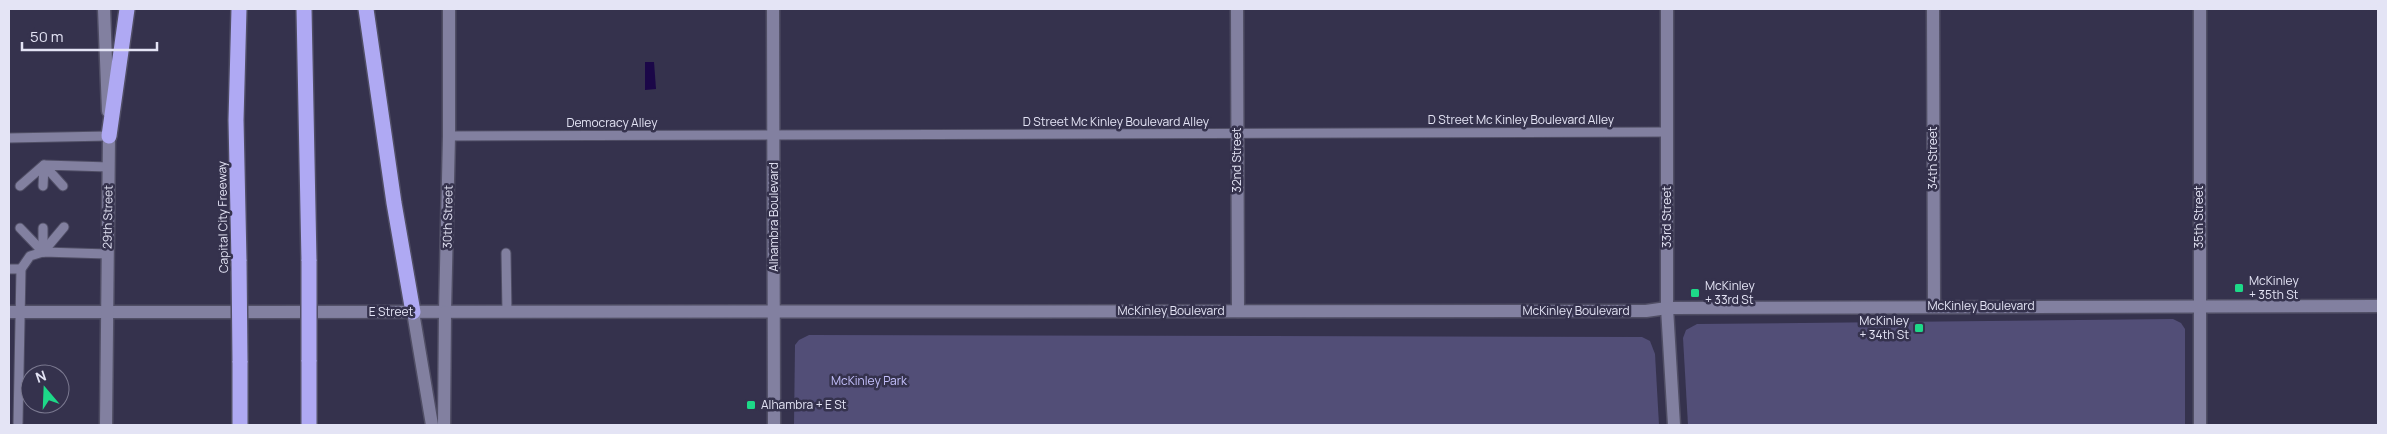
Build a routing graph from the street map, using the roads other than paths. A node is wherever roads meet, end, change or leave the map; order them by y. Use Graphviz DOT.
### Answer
graph roads {
  1 [pos="104,9"];
  2 [pos="127,9"];
  3 [pos="239,9"];
  4 [pos="304,9"];
  5 [pos="366,9"];
  6 [pos="449,9"];
  7 [pos="774,9"];
  8 [pos="1237,9"];
  9 [pos="1667,9"];
  10 [pos="1933,9"];
  11 [pos="2200,9"];
  12 [pos="1668,132"];
  13 [pos="1237,133"];
  14 [pos="774,134"];
  15 [pos="109,136"];
  16 [pos="449,136"];
  17 [pos="9,138"];
  18 [pos="44,166"];
  19 [pos="109,167"];
  20 [pos="20,186"];
  21 [pos="43,186"];
  22 [pos="63,186"];
  23 [pos="64,227"];
  24 [pos="20,228"];
  25 [pos="43,228"];
  26 [pos="43,252"];
  27 [pos="506,253"];
  28 [pos="108,254"];
  29 [pos="9,269"];
  30 [pos="21,269"];
  31 [pos="2200,305"];
  32 [pos="1934,306"];
  33 [pos="2378,306"];
  34 [pos="1667,308"];
  35 [pos="1238,311"];
  36 [pos="14,312"];
  37 [pos="107,312"];
  38 [pos="413,312"];
  39 [pos="446,312"];
  40 [pos="507,312"];
  41 [pos="774,312"];
  42 [pos="18,423"];
  43 [pos="106,425"];
  44 [pos="240,425"];
  45 [pos="309,425"];
  46 [pos="432,425"];
  47 [pos="444,425"];
  48 [pos="774,425"];
  49 [pos="1674,425"];
  50 [pos="2200,425"];
  1 -- 15 [label="street, 29th Street"];
  2 -- 15 [label="highway"];
  3 -- 44 [label="highway, Capital City Freeway, bridge"];
  4 -- 45 [label="highway, bridge"];
  5 -- 38 [label="highway"];
  6 -- 16 [label="street, 30th Street"];
  7 -- 14 [label="street, Alhambra Boulevard"];
  8 -- 13 [label="street, 32nd Street"];
  9 -- 12 [label="street, 33rd Street"];
  10 -- 32 [label="street, 34th Street"];
  11 -- 31 [label="street, 35th Street"];
  12 -- 13 [label="lane, D Street Mc Kinley Boulevard Alley"];
  12 -- 34 [label="street, 33rd Street"];
  13 -- 14 [label="lane, D Street Mc Kinley Boulevard Alley"];
  13 -- 35 [label="street, 32nd Street"];
  14 -- 16 [label="lane, Democracy Alley"];
  14 -- 41 [label="street, Alhambra Boulevard"];
  15 -- 17 [label="lane"];
  15 -- 19 [label="street, 29th Street"];
  16 -- 39 [label="street, 30th Street"];
  18 -- 19 [label="lane"];
  18 -- 20 [label="lane"];
  18 -- 21 [label="lane"];
  18 -- 22 [label="lane"];
  19 -- 28 [label="street, 29th Street"];
  23 -- 26 [label="lane"];
  24 -- 26 [label="lane"];
  25 -- 26 [label="lane"];
  26 -- 28 [label="lane"];
  26 -- 30 [label="lane"];
  27 -- 40 [label="lane"];
  28 -- 37 [label="street, 29th Street"];
  29 -- 30 [label="lane"];
  30 -- 36 [label="lane"];
  31 -- 32 [label="street, McKinley Boulevard"];
  31 -- 33 [label="street, McKinley Boulevard"];
  31 -- 50 [label="street, 35th Street"];
  32 -- 34 [label="street, McKinley Boulevard"];
  34 -- 35 [label="street, McKinley Boulevard"];
  34 -- 49 [label="street, 33rd Street"];
  35 -- 41 [label="street, McKinley Boulevard"];
  36 -- 37 [label="street, E Street"];
  36 -- 42 [label="lane"];
  37 -- 38 [label="street, E Street"];
  37 -- 43 [label="street, 29th Street"];
  38 -- 39 [label="street, E Street"];
  38 -- 46 [label="street"];
  39 -- 40 [label="street, E Street"];
  39 -- 47 [label="street, 30th Street"];
  40 -- 41 [label="street, E Street"];
  41 -- 48 [label="street, Alhambra Boulevard"];
}
